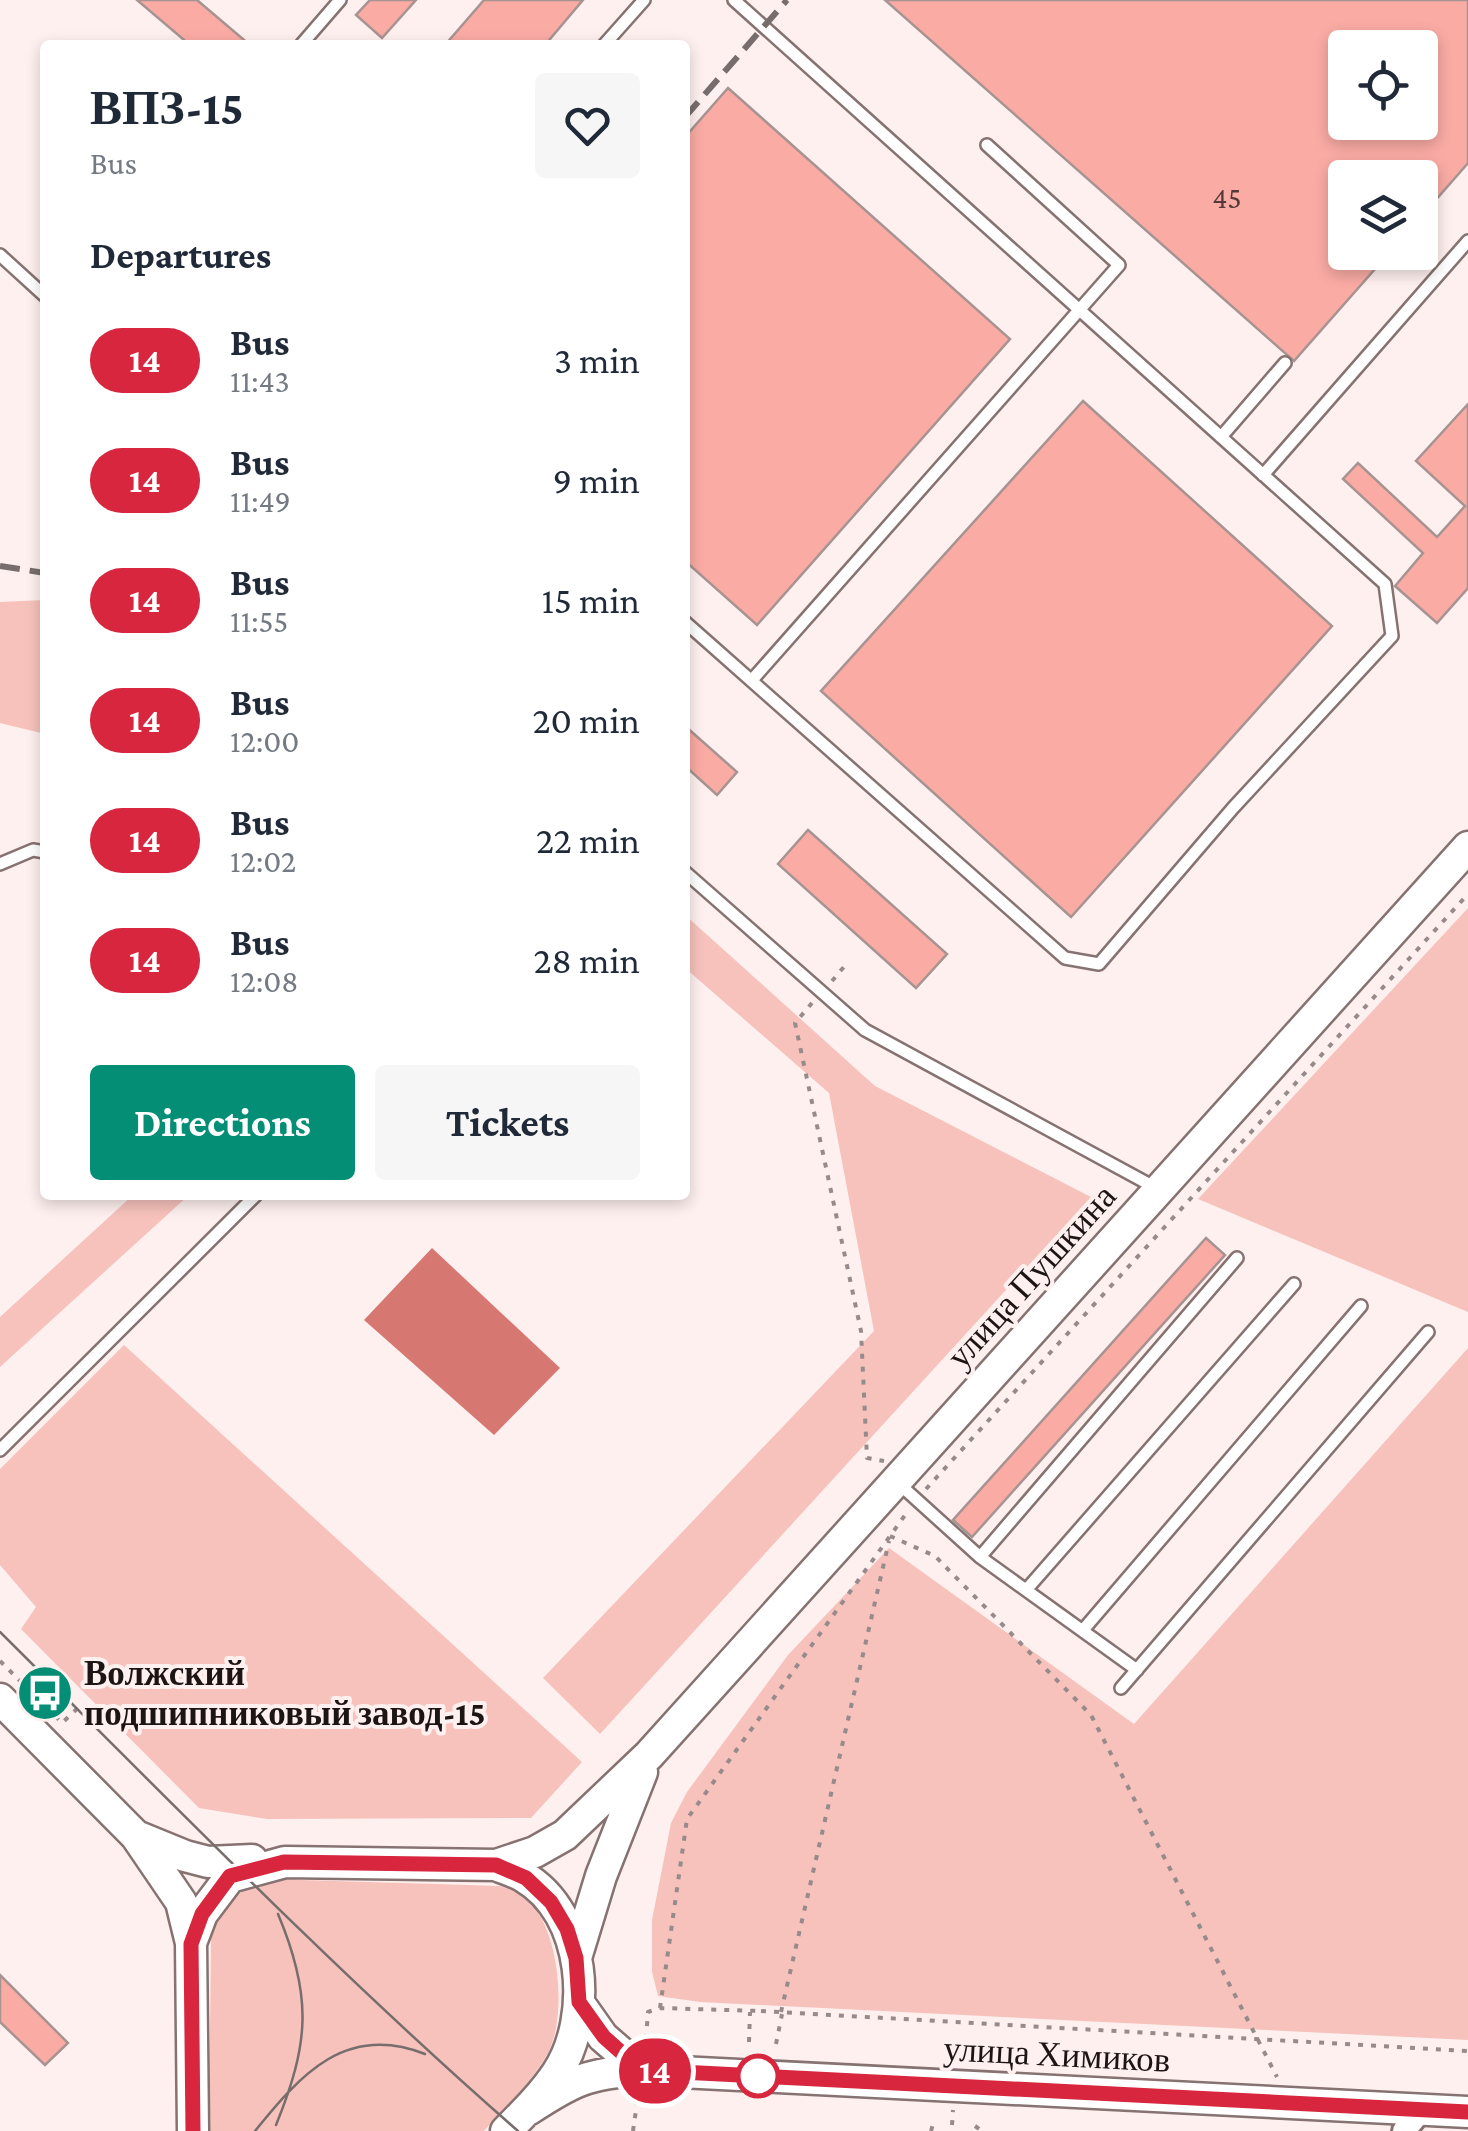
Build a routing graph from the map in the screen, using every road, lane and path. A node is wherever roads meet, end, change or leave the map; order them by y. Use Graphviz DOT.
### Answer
graph roads {
  1 [pos="340,0"];
  2 [pos="644,0"];
  3 [pos="734,0"];
  4 [pos="305,40"];
  5 [pos="608,40"];
  6 [pos="987,145"];
  7 [pos="1468,242"];
  8 [pos="0,255"];
  9 [pos="40,291"];
  10 [pos="1079,310"];
  11 [pos="1285,364"];
  12 [pos="1221,438"];
  13 [pos="1263,475"];
  14 [pos="690,626"];
  15 [pos="752,680"];
  16 [pos="1468,846"];
  17 [pos="40,851"];
  18 [pos="0,864"];
  19 [pos="690,876"];
  20 [pos="1468,894"];
  21 [pos="848,962"];
  22 [pos="822,992"];
  23 [pos="1159,1190"];
  24 [pos="251,1200"];
  25 [pos="1237,1258"];
  26 [pos="1294,1284"];
  27 [pos="1361,1306"];
  28 [pos="1428,1332"];
  29 [pos="0,1450"];
  30 [pos="905,1486"];
  31 [pos="890,1536"];
  32 [pos="980,1558"];
  33 [pos="1027,1589"];
  34 [pos="1083,1630"];
  35 [pos="0,1660"];
  36 [pos="1138,1670"];
  37 [pos="1120,1688"];
  38 [pos="0,1699"];
  39 [pos="82,1704"];
  40 [pos="649,1755"];
  41 [pos="136,1836"];
  42 [pos="284,1862"];
  43 [pos="496,1865"];
  44 [pos="191,1944"];
  45 [pos="576,1958"];
  46 [pos="579,2002"];
  47 [pos="660,2008"];
  48 [pos="750,2011"];
  49 [pos="782,2012"];
  50 [pos="1258,2040"];
  51 [pos="749,2042"];
  52 [pos="776,2044"];
  53 [pos="1468,2051"];
  54 [pos="641,2072"];
  55 [pos="1279,2082"];
  56 [pos="1468,2112"];
  57 [pos="517,2120"];
  58 [pos="1412,2120"];
  59 [pos="933,2124"];
  60 [pos="974,2126"];
  61 [pos="193,2131"];
  62 [pos="633,2131"];
  63 [pos="931,2131"];
  64 [pos="982,2131"];
  1 -- 4 [label="lane"];
  2 -- 5 [label="lane"];
  3 -- 10 [label="lane"];
  6 -- 10 [label="lane"];
  7 -- 13 [label="lane"];
  8 -- 9 [label="lane"];
  10 -- 12 [label="lane"];
  10 -- 15 [label="lane"];
  11 -- 12 [label="lane"];
  12 -- 13 [label="lane"];
  13 -- 15 [label="lane"];
  14 -- 15 [label="lane"];
  16 -- 23 [label="main road, улица Пушкина"];
  17 -- 18 [label="lane"];
  19 -- 22 [label="lane"];
  20 -- 30 [label="path"];
  21 -- 22 [label="path"];
  22 -- 23 [label="lane"];
  22 -- 30 [label="path"];
  23 -- 30 [label="main road, улица Пушкина"];
  24 -- 29 [label="lane"];
  25 -- 32 [label="lane"];
  26 -- 33 [label="lane"];
  27 -- 34 [label="lane"];
  28 -- 36 [label="lane"];
  30 -- 31 [label="path"];
  30 -- 32 [label="lane"];
  30 -- 40 [label="main road, улица Пушкина"];
  31 -- 47 [label="path"];
  31 -- 49 [label="path"];
  31 -- 50 [label="path"];
  32 -- 33 [label="lane"];
  33 -- 34 [label="lane"];
  34 -- 36 [label="lane"];
  35 -- 39 [label="path"];
  36 -- 37 [label="lane"];
  38 -- 41 [label="main road"];
  40 -- 43 [label="main road, улица Пушкина"];
  40 -- 45 [label="main road, улица Пушкина"];
  41 -- 42 [label="main road"];
  41 -- 44 [label="main road"];
  42 -- 43 [label="main road, улица Пушкина"];
  42 -- 44 [label="main road, улица Пушкина"];
  43 -- 45 [label="main road, улица Пушкина"];
  44 -- 61 [label="main road, улица Пушкина"];
  45 -- 46 [label="main road, улица Пушкина"];
  46 -- 54 [label="main road"];
  46 -- 57 [label="main road, улица Пушкина"];
  47 -- 48 [label="path"];
  47 -- 54 [label="path"];
  48 -- 49 [label="path"];
  48 -- 51 [label="path"];
  49 -- 50 [label="path"];
  49 -- 52 [label="path"];
  50 -- 53 [label="path"];
  50 -- 55 [label="path"];
  54 -- 57 [label="main road, улица Химиков"];
  54 -- 58 [label="main road, улица Химиков"];
  54 -- 62 [label="path"];
  56 -- 58 [label="main road, улица Химиков"];
  59 -- 63 [label="path"];
  60 -- 64 [label="path"];
}
